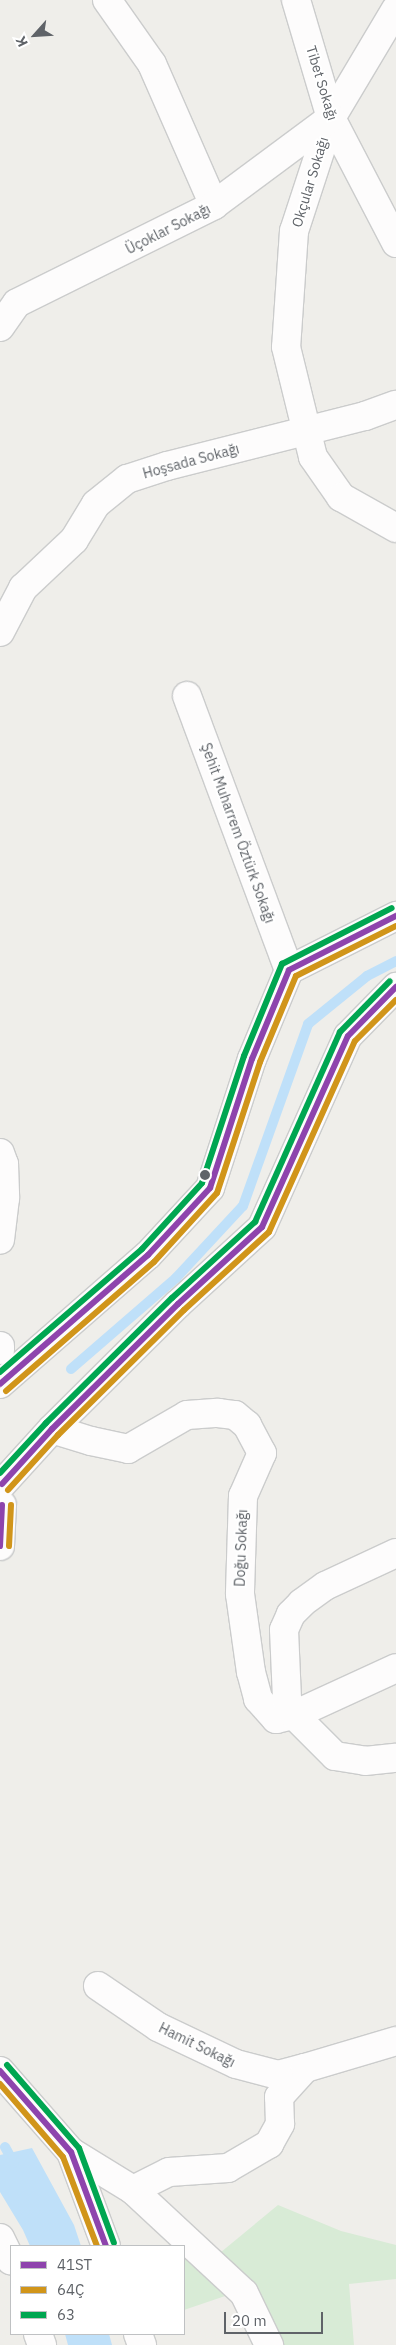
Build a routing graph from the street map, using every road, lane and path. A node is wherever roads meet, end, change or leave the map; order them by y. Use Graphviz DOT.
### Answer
graph roads {
  1 [pos="107,0"];
  2 [pos="296,0"];
  3 [pos="396,9"];
  4 [pos="396,41"];
  5 [pos="370,55"];
  6 [pos="331,118"];
  7 [pos="214,206"];
  8 [pos="396,243"];
  9 [pos="0,327"];
  10 [pos="396,404"];
  11 [pos="305,432"];
  12 [pos="396,528"];
  13 [pos="0,632"];
  14 [pos="187,696"];
  15 [pos="396,916"];
  16 [pos="289,970"];
  17 [pos="396,988"];
  18 [pos="0,1153"];
  19 [pos="0,1240"];
  20 [pos="0,1384"];
  21 [pos="52,1429"];
  22 [pos="1,1495"];
  23 [pos="0,1546"];
  24 [pos="396,1553"];
  25 [pos="396,1668"];
  26 [pos="294,1715"];
  27 [pos="396,1758"];
  28 [pos="98,1986"];
  29 [pos="396,2041"];
  30 [pos="305,2068"];
  31 [pos="0,2071"];
  32 [pos="71,2152"];
  33 [pos="133,2190"];
  34 [pos="0,2238"];
  35 [pos="106,2245"];
  36 [pos="10,2259"];
  37 [pos="269,2345"];
  1 -- 7 [label="street"];
  2 -- 6 [label="street, Tibet Sokağı"];
  3 -- 5 [label="street, Okçular Sokağı"];
  4 -- 5 [label="street"];
  5 -- 6 [label="street, Okçular Sokağı"];
  6 -- 7 [label="street, Üçoklar Sokağı"];
  6 -- 8 [label="street, Tibet Sokağı"];
  6 -- 11 [label="street, Okçular Sokağı"];
  7 -- 9 [label="street, Üçoklar Sokağı"];
  10 -- 11 [label="street, Hoşsada Sokağı"];
  11 -- 12 [label="street, Okçular Sokağı"];
  11 -- 13 [label="street, Hoşsada Sokağı"];
  14 -- 16 [label="street, Şehit Muharrem Öztürk Sokağı"];
  15 -- 16 [label="street"];
  16 -- 20 [label="street"];
  17 -- 21 [label="street"];
  18 -- 19 [label="street"];
  21 -- 22 [label="street"];
  21 -- 26 [label="street, Doğu Sokağı"];
  22 -- 23 [label="street"];
  24 -- 26 [label="street"];
  25 -- 26 [label="street, Doğu Sokağı"];
  26 -- 27 [label="street"];
  28 -- 30 [label="street, Hamit Sokağı"];
  29 -- 30 [label="street, Hamit Sokağı"];
  30 -- 33 [label="street"];
  31 -- 32 [label="street"];
  32 -- 33 [label="street"];
  32 -- 35 [label="street"];
  33 -- 37 [label="street"];
  34 -- 36 [label="street"];
}
